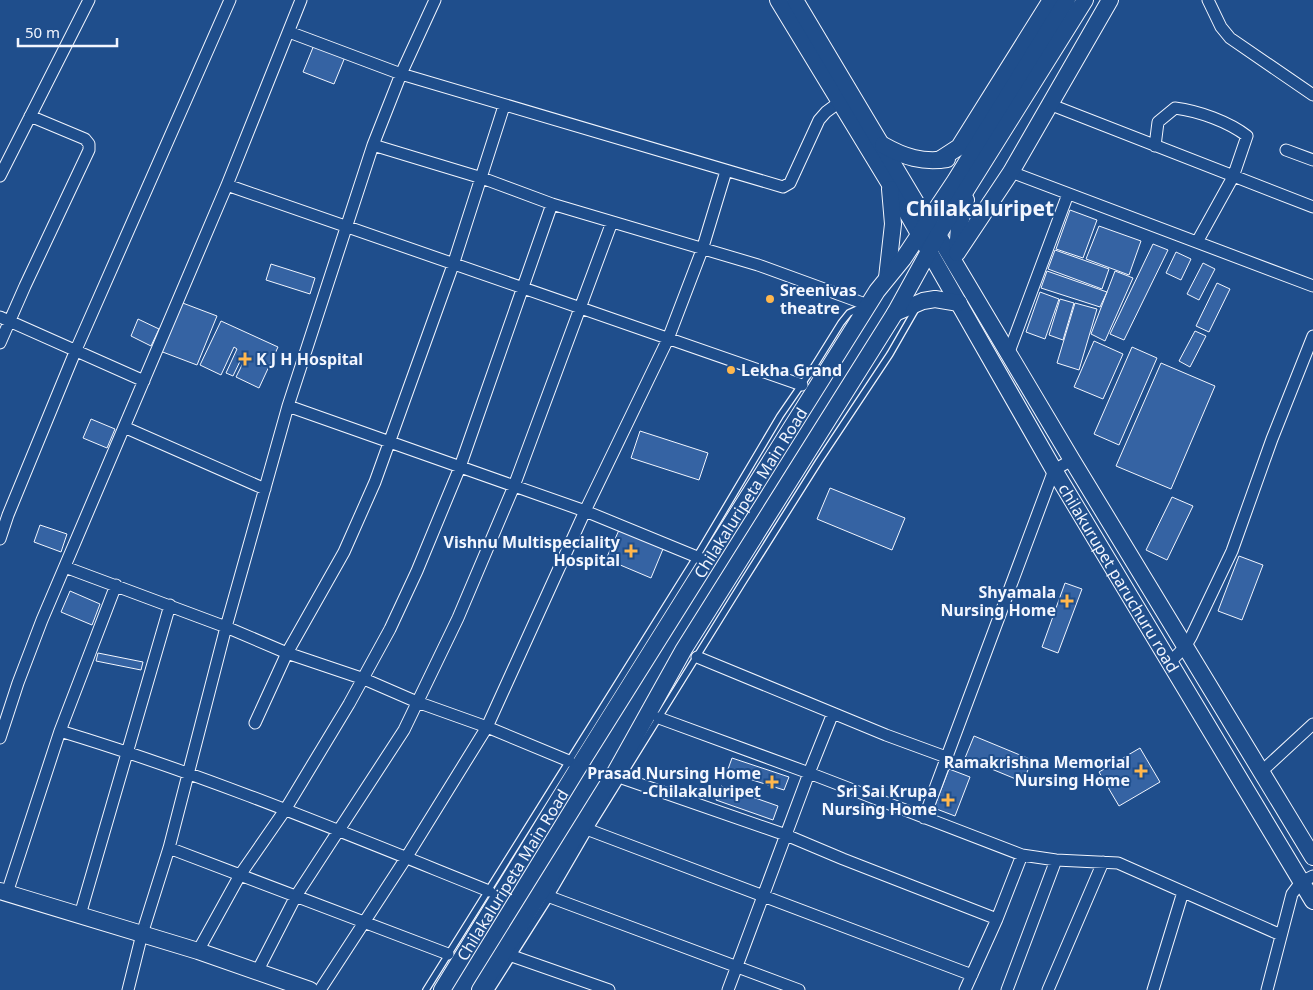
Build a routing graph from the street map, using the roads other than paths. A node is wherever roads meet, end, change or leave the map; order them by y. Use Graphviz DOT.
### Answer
graph roads {
  1 [pos="89,0"];
  2 [pos="230,0"];
  3 [pos="301,0"];
  4 [pos="435,0"];
  5 [pos="778,0"];
  6 [pos="794,0"];
  7 [pos="1051,0"];
  8 [pos="1067,0"];
  9 [pos="1086,0"];
  10 [pos="1110,0"];
  11 [pos="1208,0"];
  12 [pos="289,32"];
  13 [pos="401,74"];
  14 [pos="1313,95"];
  15 [pos="845,98"];
  16 [pos="1049,104"];
  17 [pos="504,106"];
  18 [pos="30,116"];
  19 [pos="881,144"];
  20 [pos="373,145"];
  21 [pos="1155,146"];
  22 [pos="1286,150"];
  23 [pos="973,151"];
  24 [pos="938,160"];
  25 [pos="1313,160"];
  26 [pos="726,171"];
  27 [pos="1011,172"];
  28 [pos="0,176"];
  29 [pos="1233,177"];
  30 [pos="482,178"];
  31 [pos="971,181"];
  32 [pos="889,183"];
  33 [pos="227,185"];
  34 [pos="1068,194"];
  35 [pos="552,204"];
  36 [pos="1313,207"];
  37 [pos="612,222"];
  38 [pos="346,227"];
  39 [pos="923,228"];
  40 [pos="938,235"];
  41 [pos="1197,242"];
  42 [pos="702,250"];
  43 [pos="929,252"];
  44 [pos="957,261"];
  45 [pos="454,265"];
  46 [pos="887,278"];
  47 [pos="1313,286"];
  48 [pos="522,288"];
  49 [pos="920,302"];
  50 [pos="959,303"];
  51 [pos="869,304"];
  52 [pos="579,308"];
  53 [pos="895,313"];
  54 [pos="4,319"];
  55 [pos="1313,336"];
  56 [pos="668,339"];
  57 [pos="0,343"];
  58 [pos="75,352"];
  59 [pos="1009,352"];
  60 [pos="144,381"];
  61 [pos="802,385"];
  62 [pos="288,406"];
  63 [pos="124,427"];
  64 [pos="390,443"];
  65 [pos="1072,460"];
  66 [pos="460,467"];
  67 [pos="1054,470"];
  68 [pos="514,486"];
  69 [pos="265,489"];
  70 [pos="584,511"];
  71 [pos="0,539"];
  72 [pos="702,558"];
  73 [pos="65,567"];
  74 [pos="116,585"];
  75 [pos="170,605"];
  76 [pos="226,627"];
  77 [pos="1185,647"];
  78 [pos="287,654"];
  79 [pos="697,657"];
  80 [pos="1169,663"];
  81 [pos="364,679"];
  82 [pos="418,702"];
  83 [pos="833,713"];
  84 [pos="659,718"];
  85 [pos="255,723"];
  86 [pos="1313,724"];
  87 [pos="487,727"];
  88 [pos="60,731"];
  89 [pos="0,738"];
  90 [pos="127,751"];
  91 [pos="946,757"];
  92 [pos="569,761"];
  93 [pos="1260,772"];
  94 [pos="188,773"];
  95 [pos="809,773"];
  96 [pos="622,778"];
  97 [pos="285,810"];
  98 [pos="924,818"];
  99 [pos="589,830"];
  100 [pos="339,831"];
  101 [pos="786,835"];
  102 [pos="170,848"];
  103 [pos="1022,855"];
  104 [pos="1313,857"];
  105 [pos="406,858"];
  106 [pos="1056,860"];
  107 [pos="1103,862"];
  108 [pos="240,875"];
  109 [pos="1307,879"];
  110 [pos="489,891"];
  111 [pos="3,892"];
  112 [pos="1183,892"];
  113 [pos="296,896"];
  114 [pos="764,896"];
  115 [pos="550,897"];
  116 [pos="1313,901"];
  117 [pos="80,915"];
  118 [pos="997,919"];
  119 [pos="364,922"];
  120 [pos="142,934"];
  121 [pos="1282,935"];
  122 [pos="198,951"];
  123 [pos="448,954"];
  124 [pos="512,956"];
  125 [pos="737,967"];
  126 [pos="257,972"];
  127 [pos="972,975"];
  128 [pos="128,990"];
  129 [pos="310,990"];
  130 [pos="320,990"];
  131 [pos="426,990"];
  132 [pos="442,990"];
  133 [pos="480,990"];
  134 [pos="491,990"];
  135 [pos="608,990"];
  136 [pos="728,990"];
  137 [pos="799,990"];
  138 [pos="965,990"];
  139 [pos="1006,990"];
  140 [pos="1048,990"];
  141 [pos="1154,990"];
  142 [pos="1267,990"];
  1 -- 18 [label="street"];
  2 -- 58 [label="street"];
  3 -- 12 [label="street"];
  4 -- 13 [label="street"];
  5 -- 15 [label="main road"];
  6 -- 15 [label="main road"];
  7 -- 24 [label="main road"];
  8 -- 23 [label="main road, Chilakaluripeta Main Road"];
  9 -- 31 [label="main road, Chilakaluripeta Main Road"];
  10 -- 16 [label="main road"];
  11 -- 14 [label="street"];
  12 -- 13 [label="street"];
  12 -- 33 [label="street"];
  13 -- 17 [label="street"];
  13 -- 20 [label="street"];
  15 -- 19 [label="main road"];
  15 -- 26 [label="street"];
  15 -- 32 [label="main road"];
  16 -- 21 [label="street"];
  16 -- 27 [label="main road"];
  17 -- 26 [label="street"];
  17 -- 30 [label="street"];
  18 -- 28 [label="street"];
  18 -- 54 [label="street"];
  19 -- 24 [label="main road"];
  19 -- 39 [label="main road"];
  20 -- 30 [label="street"];
  20 -- 38 [label="street"];
  21 -- 29 [label="street"];
  21 -- 29 [label="street"];
  22 -- 25 [label="street"];
  23 -- 24 [label="main road"];
  23 -- 39 [label="main road, Chilakaluripeta Main Road"];
  26 -- 42 [label="street"];
  27 -- 34 [label="street"];
  27 -- 44 [label="main road"];
  29 -- 36 [label="street"];
  29 -- 41 [label="street"];
  30 -- 35 [label="street"];
  30 -- 45 [label="street"];
  31 -- 40 [label="main road, Chilakaluripeta Main Road"];
  31 -- 44 [label="main road"];
  32 -- 39 [label="main road"];
  32 -- 46 [label="main road"];
  33 -- 38 [label="street"];
  33 -- 60 [label="street"];
  34 -- 41 [label="street"];
  34 -- 59 [label="street"];
  35 -- 37 [label="street"];
  35 -- 48 [label="street"];
  37 -- 42 [label="street"];
  37 -- 52 [label="street"];
  38 -- 45 [label="street"];
  38 -- 62 [label="street"];
  39 -- 40 [label="main road, chilakurupet paruchuru road"];
  39 -- 43 [label="main road, chilakurupet paruchuru road"];
  39 -- 46 [label="main road, Chilakaluripeta Main Road"];
  40 -- 43 [label="main road, Chilakaluripeta Main Road"];
  40 -- 44 [label="main road, chilakurupet paruchuru road"];
  41 -- 47 [label="street"];
  42 -- 51 [label="street"];
  42 -- 56 [label="street"];
  43 -- 50 [label="main road, chilakurupet paruchuru road"];
  43 -- 53 [label="main road, Chilakaluripeta Main Road"];
  44 -- 59 [label="main road, chilakurupet paruchuru road"];
  45 -- 48 [label="street"];
  45 -- 64 [label="street"];
  46 -- 51 [label="main road, Chilakaluripeta Main Road"];
  48 -- 52 [label="street"];
  48 -- 66 [label="street"];
  49 -- 50 [label="main road"];
  49 -- 53 [label="main road"];
  49 -- 79 [label="lane"];
  50 -- 67 [label="main road, chilakurupet paruchuru road"];
  51 -- 61 [label="lane"];
  51 -- 72 [label="main road, Chilakaluripeta Main Road"];
  52 -- 56 [label="street"];
  52 -- 68 [label="street"];
  53 -- 133 [label="main road, Chilakaluripeta Main Road"];
  54 -- 57 [label="street"];
  54 -- 58 [label="street"];
  55 -- 77 [label="street"];
  56 -- 61 [label="street"];
  56 -- 70 [label="street"];
  58 -- 60 [label="street"];
  58 -- 71 [label="street"];
  59 -- 65 [label="main road, chilakurupet paruchuru road"];
  60 -- 63 [label="street"];
  61 -- 72 [label="lane"];
  62 -- 64 [label="street"];
  62 -- 69 [label="street"];
  63 -- 69 [label="street"];
  63 -- 73 [label="street"];
  64 -- 66 [label="street"];
  64 -- 78 [label="street"];
  65 -- 67 [label="street"];
  65 -- 77 [label="main road, chilakurupet paruchuru road"];
  66 -- 68 [label="street"];
  66 -- 81 [label="street"];
  67 -- 80 [label="main road, chilakurupet paruchuru road"];
  67 -- 91 [label="street"];
  68 -- 70 [label="street"];
  68 -- 82 [label="street"];
  69 -- 76 [label="street"];
  70 -- 72 [label="street"];
  70 -- 87 [label="street"];
  72 -- 92 [label="lane"];
  72 -- 132 [label="main road, Chilakaluripeta Main Road"];
  73 -- 74 [label="street"];
  73 -- 89 [label="street"];
  74 -- 75 [label="street"];
  74 -- 88 [label="street"];
  75 -- 76 [label="street"];
  75 -- 90 [label="street"];
  76 -- 78 [label="street"];
  76 -- 94 [label="street"];
  77 -- 80 [label="street"];
  77 -- 93 [label="main road, chilakurupet paruchuru road"];
  78 -- 81 [label="street"];
  78 -- 85 [label="street"];
  79 -- 83 [label="street"];
  79 -- 84 [label="lane"];
  80 -- 109 [label="main road, chilakurupet paruchuru road"];
  81 -- 82 [label="street"];
  81 -- 97 [label="street"];
  82 -- 87 [label="street"];
  82 -- 100 [label="street"];
  83 -- 91 [label="street"];
  83 -- 95 [label="street"];
  84 -- 95 [label="street"];
  84 -- 96 [label="lane"];
  86 -- 93 [label="street"];
  87 -- 92 [label="street"];
  87 -- 105 [label="street"];
  88 -- 90 [label="street"];
  88 -- 111 [label="street"];
  90 -- 94 [label="street"];
  90 -- 117 [label="street"];
  91 -- 98 [label="street"];
  92 -- 110 [label="lane"];
  93 -- 104 [label="main road, chilakurupet paruchuru road"];
  94 -- 97 [label="street"];
  94 -- 102 [label="street"];
  95 -- 98 [label="street"];
  95 -- 101 [label="street"];
  96 -- 99 [label="lane"];
  96 -- 101 [label="street"];
  97 -- 100 [label="street"];
  97 -- 108 [label="street"];
  98 -- 103 [label="street"];
  99 -- 114 [label="street"];
  99 -- 115 [label="lane"];
  100 -- 105 [label="street"];
  100 -- 113 [label="street"];
  101 -- 114 [label="street"];
  101 -- 118 [label="street"];
  102 -- 108 [label="street"];
  102 -- 120 [label="street"];
  103 -- 106 [label="street"];
  103 -- 118 [label="street"];
  105 -- 110 [label="street"];
  105 -- 119 [label="street"];
  106 -- 107 [label="street"];
  106 -- 139 [label="street"];
  107 -- 112 [label="street"];
  107 -- 140 [label="street"];
  108 -- 113 [label="street"];
  108 -- 122 [label="street"];
  109 -- 116 [label="main road, chilakurupet paruchuru road"];
  109 -- 121 [label="street"];
  110 -- 123 [label="lane"];
  111 -- 117 [label="main road"];
  112 -- 121 [label="street"];
  112 -- 141 [label="street"];
  113 -- 119 [label="street"];
  113 -- 126 [label="street"];
  114 -- 125 [label="street"];
  114 -- 127 [label="street"];
  115 -- 124 [label="lane"];
  115 -- 125 [label="street"];
  117 -- 120 [label="main road"];
  118 -- 127 [label="street"];
  119 -- 123 [label="street"];
  119 -- 130 [label="street"];
  120 -- 122 [label="main road"];
  120 -- 128 [label="street"];
  121 -- 142 [label="street"];
  122 -- 126 [label="main road"];
  123 -- 131 [label="lane"];
  124 -- 134 [label="lane"];
  124 -- 135 [label="street"];
  125 -- 136 [label="street"];
  125 -- 137 [label="street"];
  126 -- 129 [label="main road"];
  127 -- 138 [label="street"];
}
